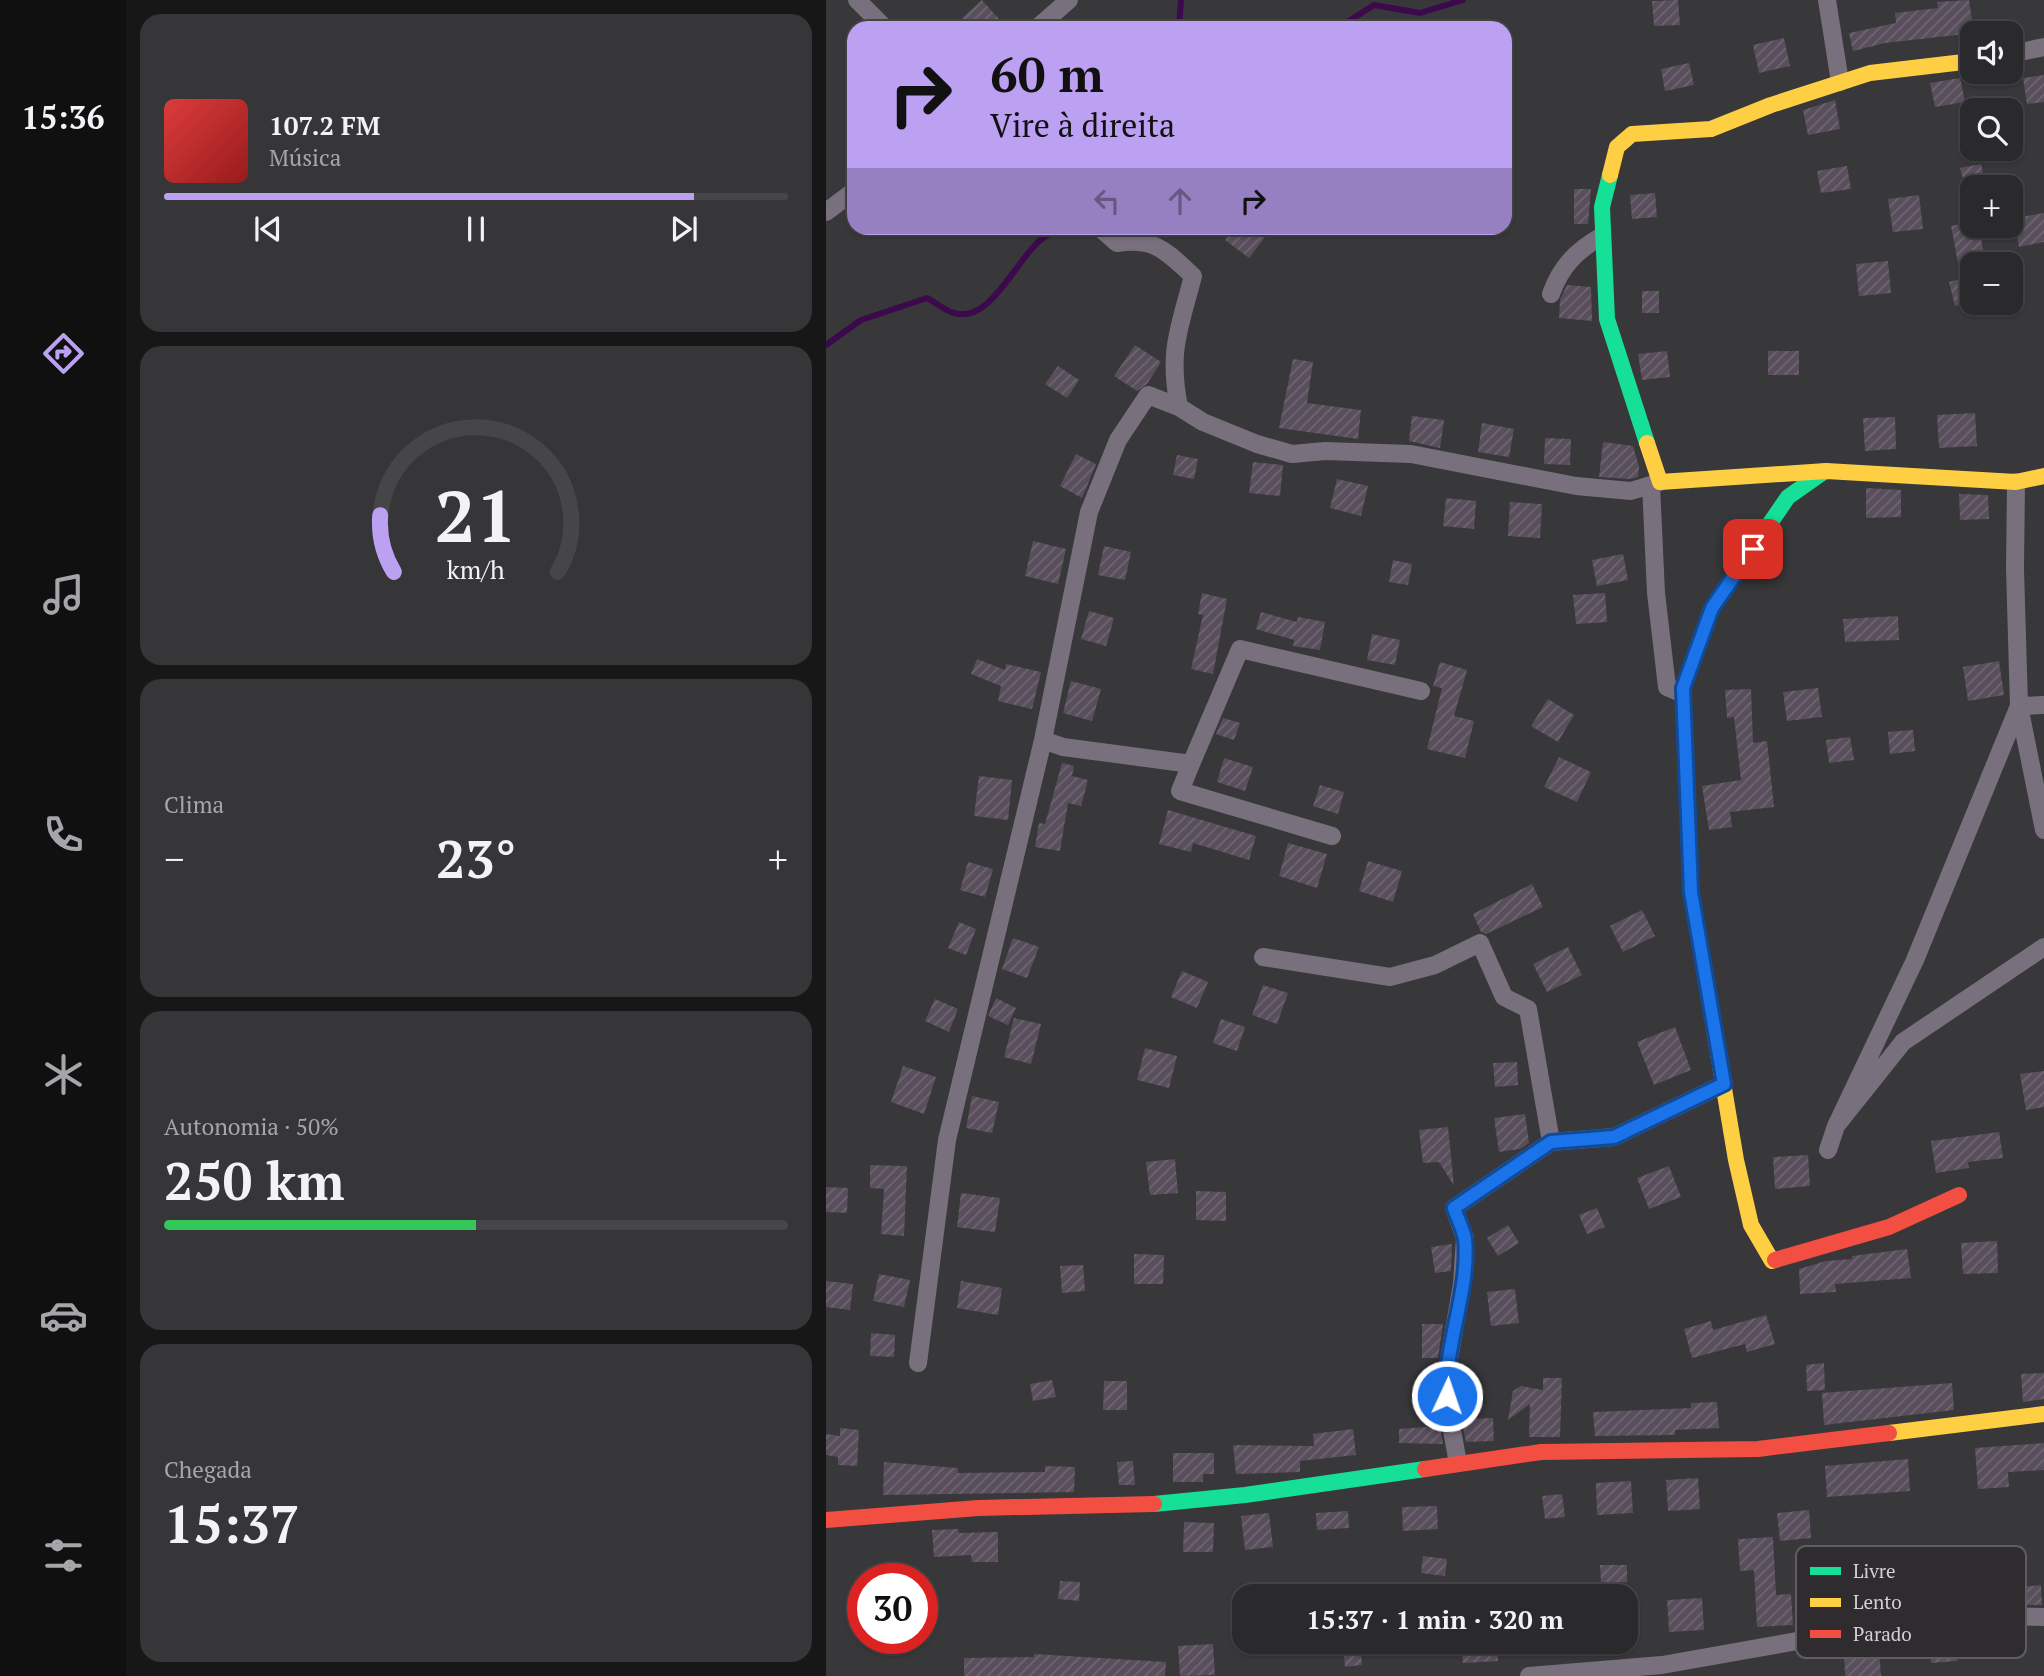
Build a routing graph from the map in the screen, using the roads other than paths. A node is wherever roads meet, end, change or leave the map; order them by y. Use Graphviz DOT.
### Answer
graph roads {
  1 [pos="857,0"];
  2 [pos="1069,0"];
  3 [pos="1827,0"];
  4 [pos="878,21"];
  5 [pos="1045,21"];
  6 [pos="2044,47"];
  7 [pos="2023,51"];
  8 [pos="1960,62"];
  9 [pos="1840,82"];
  10 [pos="847,196"];
  11 [pos="826,212"];
  12 [pos="1108,235"];
  13 [pos="1602,236"];
  14 [pos="1551,294"];
  15 [pos="1179,407"];
  16 [pos="1826,471"];
  17 [pos="2044,476"];
  18 [pos="2016,482"];
  19 [pos="1656,484"];
  20 [pos="1421,691"];
  21 [pos="1683,694"];
  22 [pos="2044,705"];
  23 [pos="2019,706"];
  24 [pos="1043,740"];
  25 [pos="1191,764"];
  26 [pos="2044,830"];
  27 [pos="1332,836"];
  28 [pos="2044,947"];
  29 [pos="1264,957"];
  30 [pos="1724,1084"];
  31 [pos="1836,1126"];
  32 [pos="1551,1142"];
  33 [pos="1828,1150"];
  34 [pos="1959,1195"];
  35 [pos="918,1363"];
  36 [pos="2044,1414"];
  37 [pos="1458,1463"];
  38 [pos="826,1520"];
  39 [pos="2026,1617"];
  40 [pos="2044,1617"];
  41 [pos="1796,1641"];
  42 [pos="1529,1676"];
  1 -- 4 [label="street"];
  2 -- 5 [label="street"];
  3 -- 9 [label="street"];
  6 -- 7 [label="street"];
  8 -- 9 [label="street"];
  9 -- 13 [label="street"];
  10 -- 11 [label="street"];
  12 -- 15 [label="street"];
  13 -- 14 [label="street"];
  13 -- 19 [label="street"];
  15 -- 19 [label="street"];
  15 -- 24 [label="street"];
  16 -- 18 [label="street"];
  16 -- 19 [label="street"];
  16 -- 21 [label="street"];
  17 -- 18 [label="street"];
  18 -- 23 [label="street"];
  19 -- 21 [label="street"];
  20 -- 25 [label="street"];
  21 -- 30 [label="street"];
  22 -- 23 [label="street"];
  23 -- 26 [label="street"];
  23 -- 31 [label="street"];
  24 -- 25 [label="street"];
  24 -- 35 [label="street"];
  25 -- 27 [label="street"];
  28 -- 31 [label="street"];
  29 -- 32 [label="street"];
  30 -- 32 [label="street"];
  30 -- 34 [label="street"];
  31 -- 33 [label="street"];
  32 -- 37 [label="street"];
  36 -- 37 [label="street"];
  37 -- 38 [label="street"];
  39 -- 40 [label="street"];
  41 -- 42 [label="street"];
}
